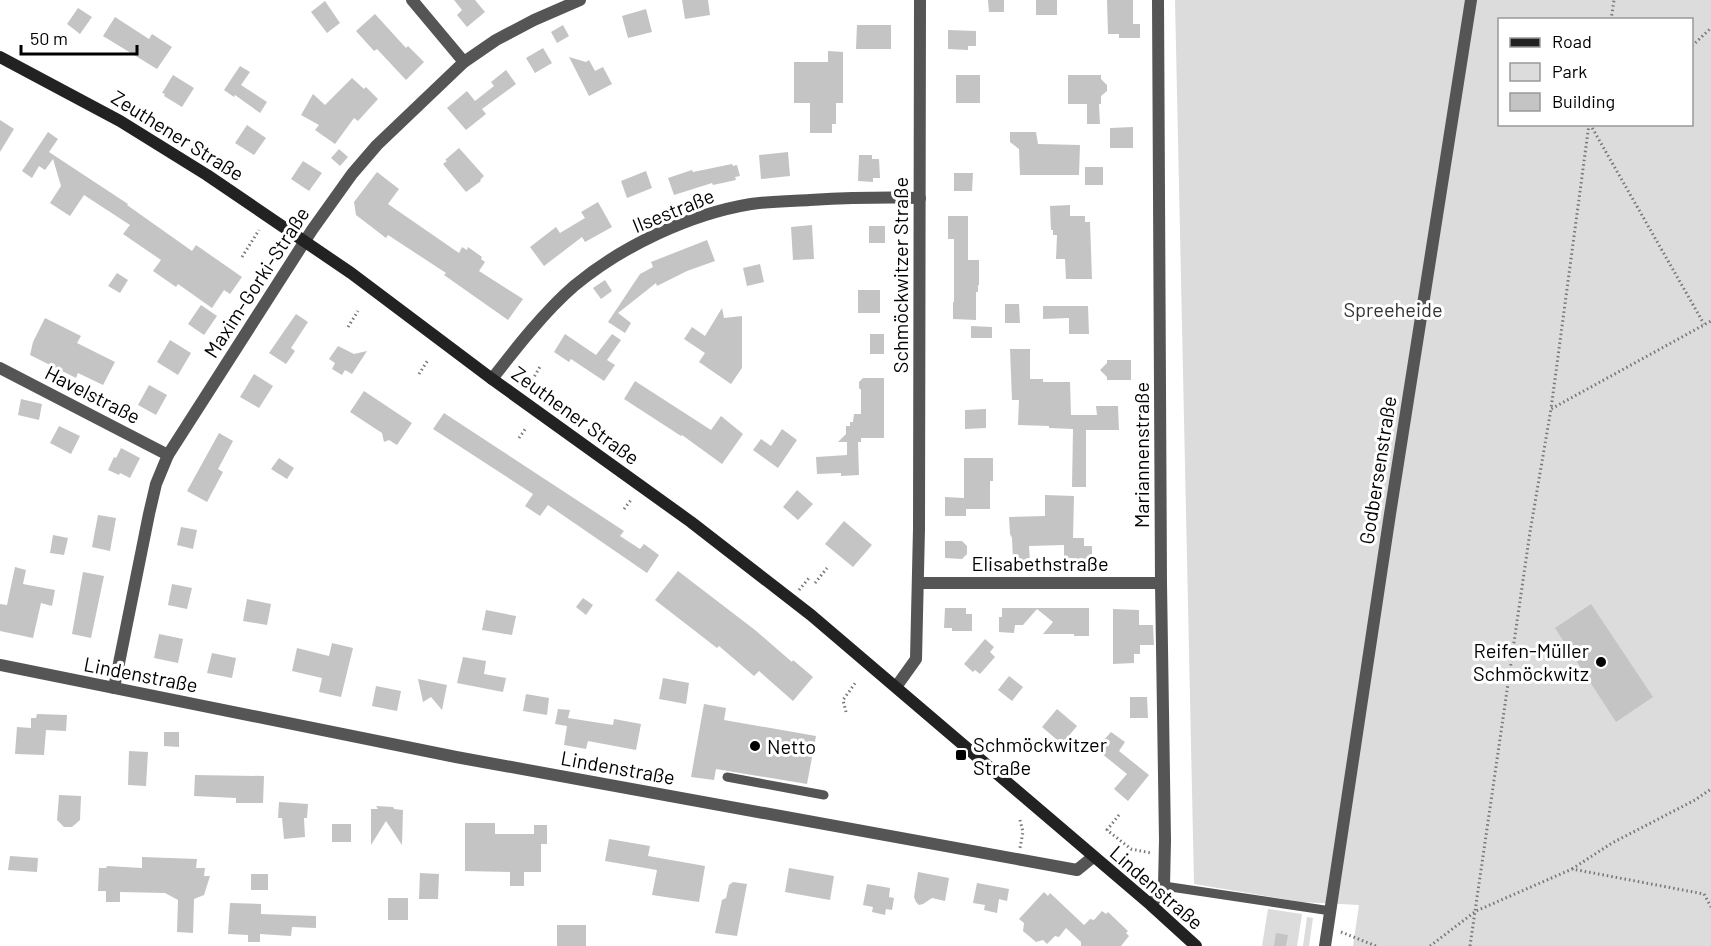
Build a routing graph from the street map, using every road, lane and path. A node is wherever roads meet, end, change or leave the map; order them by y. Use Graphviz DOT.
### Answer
graph roads {
  1 [pos="412,0"];
  2 [pos="580,0"];
  3 [pos="920,0"];
  4 [pos="1158,0"];
  5 [pos="1471,0"];
  6 [pos="1614,0"];
  7 [pos="1611,18"];
  8 [pos="1711,28"];
  9 [pos="1693,45"];
  10 [pos="0,57"];
  11 [pos="464,62"];
  12 [pos="1589,126"];
  13 [pos="1590,126"];
  14 [pos="920,198"];
  15 [pos="259,230"];
  16 [pos="305,242"];
  17 [pos="242,257"];
  18 [pos="358,312"];
  19 [pos="1711,321"];
  20 [pos="1704,324"];
  21 [pos="348,327"];
  22 [pos="428,360"];
  23 [pos="541,365"];
  24 [pos="0,368"];
  25 [pos="419,374"];
  26 [pos="492,379"];
  27 [pos="530,384"];
  28 [pos="1551,409"];
  29 [pos="526,428"];
  30 [pos="519,438"];
  31 [pos="168,455"];
  32 [pos="631,500"];
  33 [pos="624,509"];
  34 [pos="827,568"];
  35 [pos="809,578"];
  36 [pos="815,583"];
  37 [pos="918,583"];
  38 [pos="1161,583"];
  39 [pos="801,594"];
  40 [pos="0,666"];
  41 [pos="856,682"];
  42 [pos="896,687"];
  43 [pos="114,688"];
  44 [pos="846,712"];
  45 [pos="727,777"];
  46 [pos="1711,789"];
  47 [pos="824,795"];
  48 [pos="1119,815"];
  49 [pos="1165,855"];
  50 [pos="1093,857"];
  51 [pos="1572,869"];
  52 [pos="1164,886"];
  53 [pos="1151,905"];
  54 [pos="1711,907"];
  55 [pos="1331,911"];
  56 [pos="1476,911"];
  57 [pos="1328,927"];
  58 [pos="1196,946"];
  59 [pos="1325,946"];
  60 [pos="1376,946"];
  61 [pos="1430,946"];
  62 [pos="1470,946"];
  1 -- 11 [label="street"];
  2 -- 11 [label="street, Maxim-Gorki-Straße"];
  3 -- 14 [label="street, Schmöckwitzer Straße"];
  4 -- 38 [label="street, Mariannenstraße"];
  5 -- 55 [label="street, Godbersenstraße"];
  6 -- 7 [label="path"];
  8 -- 9 [label="path"];
  10 -- 16 [label="main road, Zeuthener Straße"];
  11 -- 16 [label="street, Maxim-Gorki-Straße"];
  12 -- 28 [label="path"];
  13 -- 20 [label="path"];
  14 -- 26 [label="street, Ilsestraße"];
  14 -- 37 [label="street, Schmöckwitzer Straße"];
  15 -- 17 [label="path"];
  16 -- 26 [label="main road, Zeuthener Straße"];
  16 -- 31 [label="street, Maxim-Gorki-Straße"];
  18 -- 21 [label="path"];
  19 -- 20 [label="path"];
  20 -- 28 [label="path"];
  22 -- 25 [label="path"];
  23 -- 27 [label="path"];
  24 -- 31 [label="street, Havelstraße"];
  26 -- 42 [label="main road, Zeuthener Straße"];
  28 -- 56 [label="path"];
  29 -- 30 [label="path"];
  31 -- 43 [label="street, Maxim-Gorki-Straße"];
  32 -- 33 [label="path"];
  34 -- 36 [label="path"];
  35 -- 39 [label="path"];
  37 -- 38 [label="street, Elisabethstraße"];
  37 -- 42 [label="street, Schmöckwitzer Straße"];
  38 -- 49 [label="street, Mariannenstraße"];
  40 -- 43 [label="street, Lindenstraße"];
  41 -- 44 [label="path"];
  42 -- 50 [label="main road, Zeuthener Straße"];
  43 -- 50 [label="street, Lindenstraße"];
  45 -- 47 [label="lane"];
  46 -- 51 [label="path"];
  48 -- 49 [label="path"];
  49 -- 52 [label="street, Mariannenstraße"];
  50 -- 53 [label="main road, Lindenstraße"];
  51 -- 54 [label="path"];
  51 -- 56 [label="path"];
  52 -- 53 [label="street"];
  52 -- 55 [label="lane"];
  53 -- 58 [label="main road, Lindenstraße"];
  55 -- 57 [label="street, Godbersenstraße"];
  56 -- 61 [label="path"];
  56 -- 62 [label="path"];
  57 -- 59 [label="street, Godbersenstraße"];
  57 -- 60 [label="path"];
}
